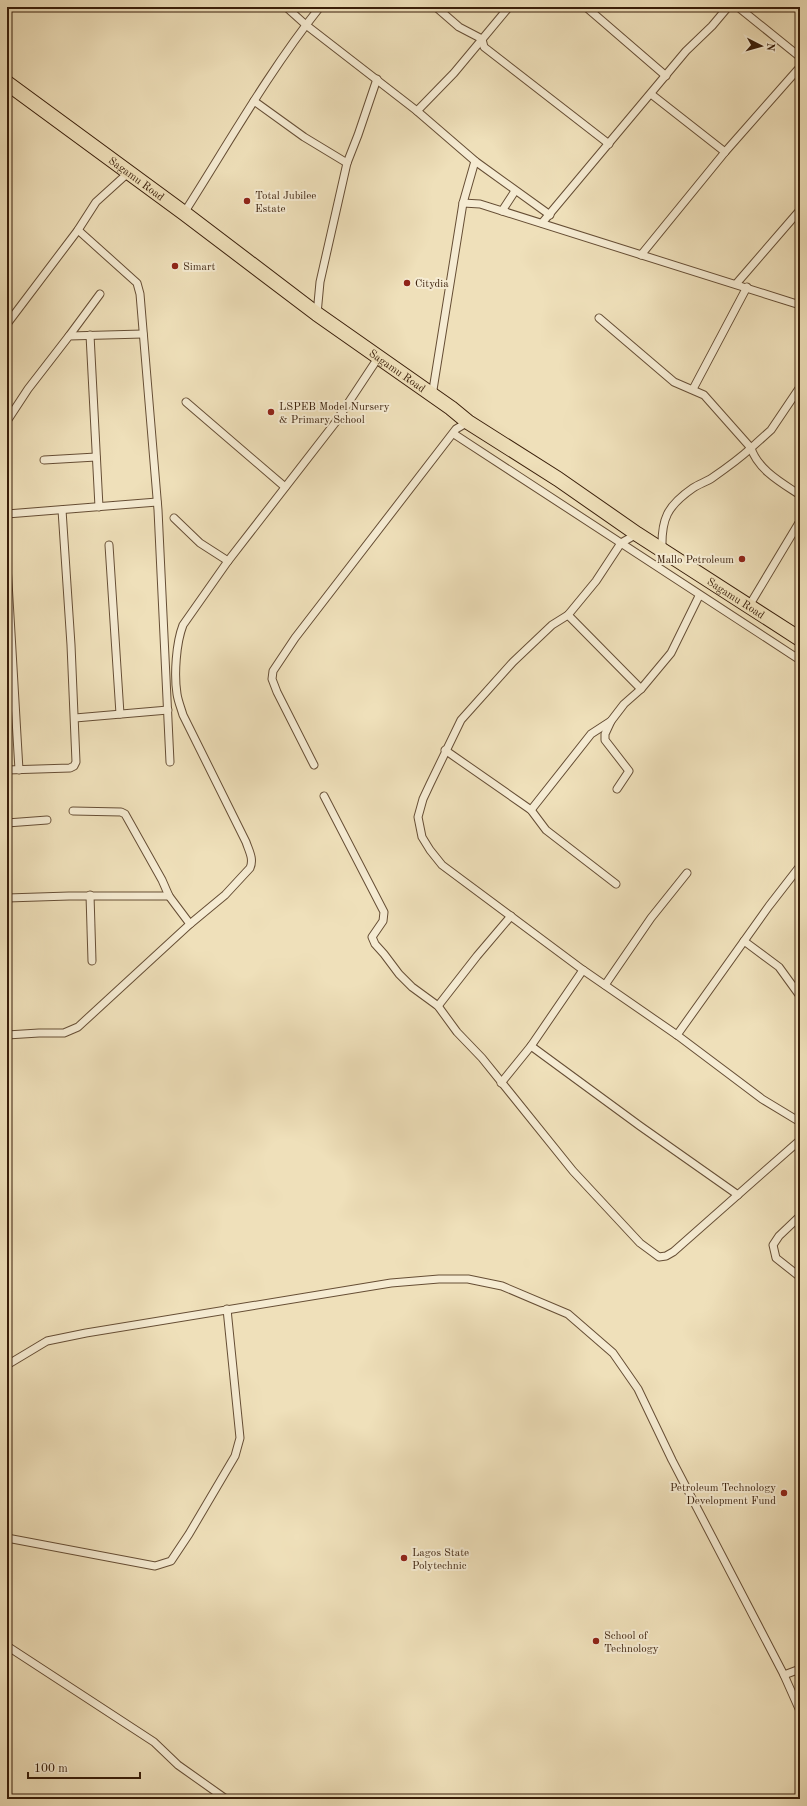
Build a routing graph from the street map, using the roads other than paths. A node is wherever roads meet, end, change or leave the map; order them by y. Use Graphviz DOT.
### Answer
graph roads {
  1 [pos="286,7"];
  2 [pos="320,7"];
  3 [pos="436,7"];
  4 [pos="509,7"];
  5 [pos="586,7"];
  6 [pos="728,7"];
  7 [pos="738,7"];
  8 [pos="306,25"];
  9 [pos="482,39"];
  10 [pos="800,57"];
  11 [pos="800,67"];
  12 [pos="666,76"];
  13 [pos="377,78"];
  14 [pos="7,83"];
  15 [pos="651,94"];
  16 [pos="254,101"];
  17 [pos="417,111"];
  18 [pos="609,144"];
  19 [pos="725,152"];
  20 [pos="475,161"];
  21 [pos="347,163"];
  22 [pos="128,173"];
  23 [pos="515,190"];
  24 [pos="463,202"];
  25 [pos="800,210"];
  26 [pos="502,211"];
  27 [pos="184,213"];
  28 [pos="550,215"];
  29 [pos="542,223"];
  30 [pos="78,230"];
  31 [pos="641,255"];
  32 [pos="736,284"];
  33 [pos="747,287"];
  34 [pos="100,294"];
  35 [pos="800,305"];
  36 [pos="317,314"];
  37 [pos="599,318"];
  38 [pos="7,324"];
  39 [pos="143,334"];
  40 [pos="90,335"];
  41 [pos="69,336"];
  42 [pos="378,358"];
  43 [pos="800,387"];
  44 [pos="693,389"];
  45 [pos="432,396"];
  46 [pos="186,402"];
  47 [pos="7,421"];
  48 [pos="468,422"];
  49 [pos="454,434"];
  50 [pos="751,448"];
  51 [pos="96,457"];
  52 [pos="44,460"];
  53 [pos="285,487"];
  54 [pos="800,495"];
  55 [pos="157,502"];
  56 [pos="99,507"];
  57 [pos="62,510"];
  58 [pos="7,514"];
  59 [pos="174,518"];
  60 [pos="800,521"];
  61 [pos="637,534"];
  62 [pos="621,543"];
  63 [pos="109,545"];
  64 [pos="662,551"];
  65 [pos="228,562"];
  66 [pos="7,566"];
  67 [pos="699,596"];
  68 [pos="749,606"];
  69 [pos="568,615"];
  70 [pos="800,640"];
  71 [pos="800,660"];
  72 [pos="641,689"];
  73 [pos="168,710"];
  74 [pos="120,714"];
  75 [pos="75,718"];
  76 [pos="611,721"];
  77 [pos="446,750"];
  78 [pos="170,762"];
  79 [pos="314,765"];
  80 [pos="7,770"];
  81 [pos="19,770"];
  82 [pos="617,790"];
  83 [pos="324,796"];
  84 [pos="531,810"];
  85 [pos="72,811"];
  86 [pos="47,820"];
  87 [pos="7,823"];
  88 [pos="799,870"];
  89 [pos="687,873"];
  90 [pos="616,884"];
  91 [pos="90,895"];
  92 [pos="169,896"];
  93 [pos="7,898"];
  94 [pos="511,916"];
  95 [pos="190,924"];
  96 [pos="744,941"];
  97 [pos="92,961"];
  98 [pos="583,970"];
  99 [pos="605,985"];
  100 [pos="800,996"];
  101 [pos="438,1006"];
  102 [pos="7,1035"];
  103 [pos="677,1035"];
  104 [pos="531,1046"];
  105 [pos="501,1082"];
  106 [pos="800,1122"];
  107 [pos="800,1140"];
  108 [pos="738,1195"];
  109 [pos="800,1216"];
  110 [pos="800,1277"];
  111 [pos="227,1309"];
  112 [pos="7,1365"];
  113 [pos="7,1538"];
  114 [pos="7,1646"];
  115 [pos="800,1669"];
  116 [pos="784,1675"];
  117 [pos="800,1711"];
  118 [pos="226,1799"];
  1 -- 8 [label="street"];
  2 -- 8 [label="street"];
  3 -- 9 [label="street"];
  4 -- 9 [label="street"];
  5 -- 12 [label="street"];
  6 -- 12 [label="street"];
  7 -- 10 [label="street"];
  8 -- 13 [label="street"];
  8 -- 16 [label="street"];
  9 -- 17 [label="street"];
  9 -- 18 [label="street"];
  11 -- 19 [label="street"];
  12 -- 15 [label="street"];
  13 -- 17 [label="street"];
  13 -- 21 [label="street"];
  14 -- 22 [label="highway, Sagamu Road"];
  15 -- 18 [label="street"];
  15 -- 19 [label="street"];
  16 -- 21 [label="street"];
  16 -- 27 [label="street"];
  17 -- 20 [label="street"];
  18 -- 28 [label="street"];
  19 -- 31 [label="street"];
  20 -- 23 [label="street"];
  20 -- 24 [label="street"];
  21 -- 36 [label="street"];
  22 -- 27 [label="highway, Sagamu Road"];
  22 -- 30 [label="street"];
  23 -- 26 [label="street"];
  23 -- 28 [label="street"];
  24 -- 26 [label="street"];
  24 -- 45 [label="street"];
  25 -- 32 [label="street"];
  26 -- 29 [label="street"];
  27 -- 36 [label="highway, Sagamu Road"];
  28 -- 29 [label="street"];
  29 -- 31 [label="street"];
  30 -- 38 [label="street"];
  30 -- 39 [label="street"];
  31 -- 32 [label="street"];
  32 -- 33 [label="street"];
  33 -- 35 [label="street"];
  33 -- 44 [label="street"];
  34 -- 41 [label="street"];
  36 -- 42 [label="highway, Sagamu Road"];
  37 -- 44 [label="street"];
  39 -- 40 [label="street"];
  39 -- 55 [label="street"];
  40 -- 41 [label="street"];
  40 -- 51 [label="street"];
  41 -- 47 [label="street"];
  42 -- 45 [label="highway, Sagamu Road"];
  42 -- 53 [label="street"];
  43 -- 50 [label="street"];
  44 -- 50 [label="street"];
  45 -- 48 [label="highway, Sagamu Road"];
  46 -- 53 [label="street"];
  48 -- 49 [label="street"];
  48 -- 61 [label="highway, Sagamu Road"];
  49 -- 62 [label="street"];
  49 -- 79 [label="street"];
  50 -- 54 [label="street"];
  50 -- 64 [label="street"];
  51 -- 52 [label="street"];
  51 -- 56 [label="street"];
  53 -- 65 [label="street"];
  55 -- 56 [label="street"];
  55 -- 73 [label="street"];
  56 -- 57 [label="street"];
  57 -- 58 [label="street"];
  57 -- 75 [label="street"];
  59 -- 65 [label="street"];
  60 -- 68 [label="street"];
  61 -- 62 [label="street"];
  61 -- 64 [label="highway, Sagamu Road"];
  62 -- 67 [label="street"];
  62 -- 69 [label="street"];
  63 -- 74 [label="street"];
  64 -- 68 [label="highway, Sagamu Road"];
  65 -- 95 [label="street"];
  66 -- 81 [label="street"];
  67 -- 71 [label="street"];
  67 -- 72 [label="street"];
  68 -- 70 [label="highway, Sagamu Road"];
  69 -- 72 [label="street"];
  69 -- 77 [label="street"];
  72 -- 76 [label="street"];
  73 -- 74 [label="street"];
  73 -- 78 [label="street"];
  74 -- 75 [label="street"];
  75 -- 81 [label="street"];
  76 -- 82 [label="street"];
  76 -- 84 [label="street"];
  77 -- 84 [label="street"];
  77 -- 94 [label="street"];
  80 -- 81 [label="street"];
  83 -- 101 [label="street"];
  84 -- 90 [label="street"];
  85 -- 92 [label="street"];
  86 -- 87 [label="street"];
  88 -- 96 [label="street"];
  89 -- 99 [label="street"];
  91 -- 92 [label="street"];
  91 -- 93 [label="street"];
  91 -- 97 [label="street"];
  92 -- 95 [label="street"];
  94 -- 98 [label="street"];
  94 -- 101 [label="street"];
  95 -- 102 [label="street"];
  96 -- 100 [label="street"];
  96 -- 103 [label="street"];
  98 -- 99 [label="street"];
  98 -- 104 [label="street"];
  99 -- 103 [label="street"];
  101 -- 105 [label="street"];
  103 -- 106 [label="street"];
  104 -- 105 [label="street"];
  104 -- 108 [label="street"];
  105 -- 108 [label="street"];
  107 -- 108 [label="street"];
  109 -- 110 [label="street"];
  111 -- 112 [label="street"];
  111 -- 113 [label="street"];
  111 -- 116 [label="street"];
  114 -- 118 [label="street"];
  115 -- 116 [label="street"];
  116 -- 117 [label="street"];
}
